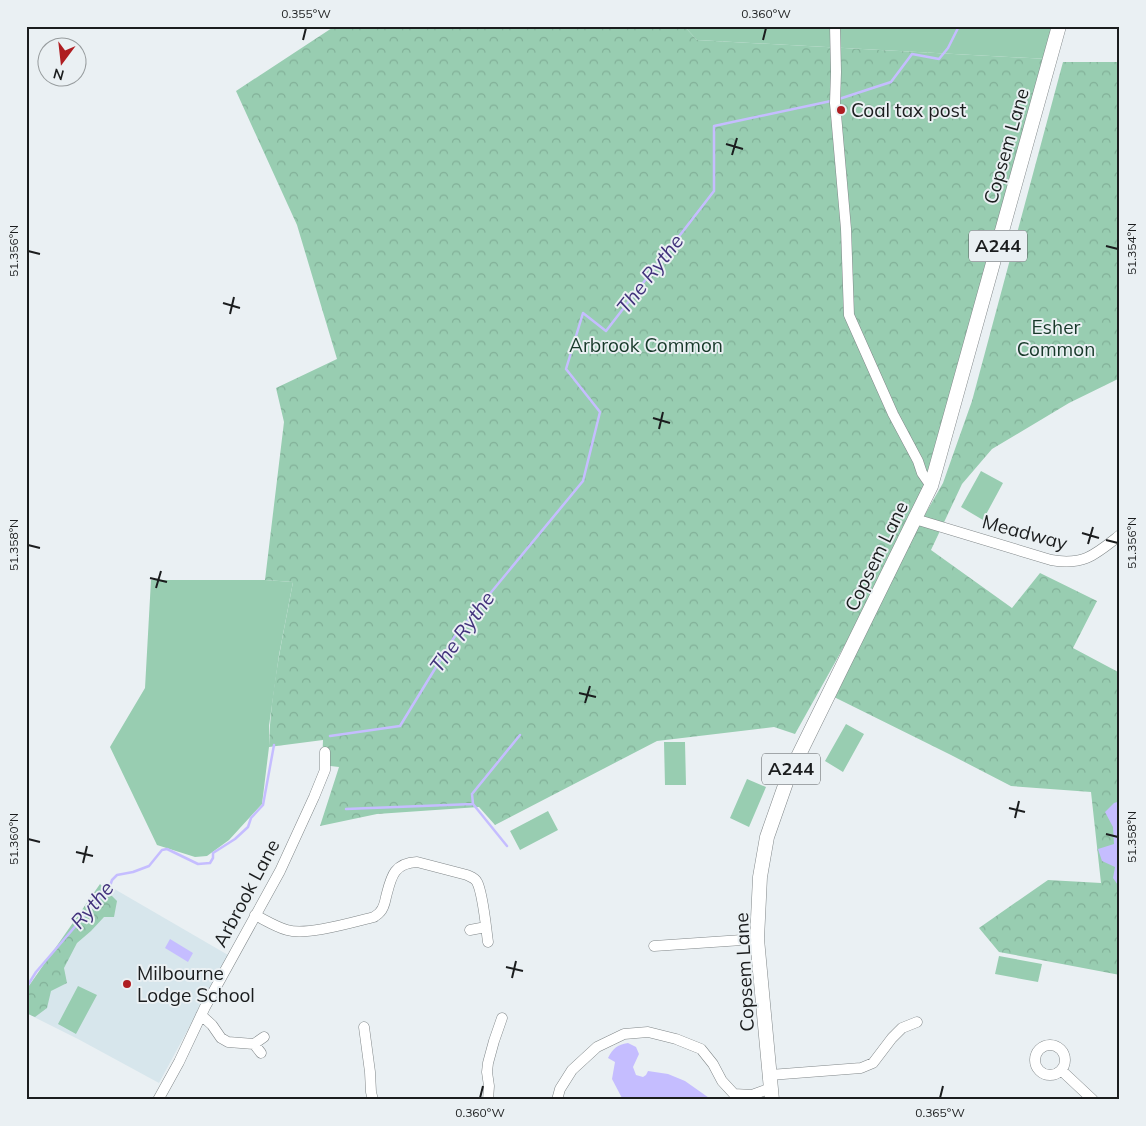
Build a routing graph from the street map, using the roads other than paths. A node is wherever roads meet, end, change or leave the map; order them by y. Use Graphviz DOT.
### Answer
graph roads {
  1 [pos="835,26"];
  2 [pos="1059,26"];
  3 [pos="931,486"];
  4 [pos="915,519"];
  5 [pos="1120,535"];
  6 [pos="326,752"];
  7 [pos="255,915"];
  8 [pos="486,927"];
  9 [pos="470,930"];
  10 [pos="757,939"];
  11 [pos="488,942"];
  12 [pos="654,946"];
  13 [pos="201,1015"];
  14 [pos="502,1018"];
  15 [pos="917,1022"];
  16 [pos="364,1028"];
  17 [pos="264,1037"];
  18 [pos="1061,1070"];
  19 [pos="771,1088"];
  20 [pos="158,1100"];
  21 [pos="373,1100"];
  22 [pos="488,1100"];
  23 [pos="557,1100"];
  24 [pos="1093,1100"];
  1 -- 3 [label="street"];
  2 -- 3 [label="main road, Copsem Lane / A244"];
  3 -- 4 [label="main road, Copsem Lane / A244"];
  4 -- 5 [label="street, Meadway"];
  4 -- 10 [label="main road, Copsem Lane / A244"];
  6 -- 7 [label="street, Arbrook Lane"];
  7 -- 8 [label="street"];
  7 -- 13 [label="street, Arbrook Lane"];
  8 -- 9 [label="street"];
  8 -- 11 [label="street"];
  10 -- 12 [label="street"];
  10 -- 19 [label="main road, Copsem Lane / A244"];
  13 -- 17 [label="street"];
  13 -- 20 [label="street, Arbrook Lane"];
  14 -- 22 [label="street"];
  15 -- 19 [label="street"];
  16 -- 21 [label="street"];
  18 -- 24 [label="street"];
  19 -- 23 [label="street"];
}
